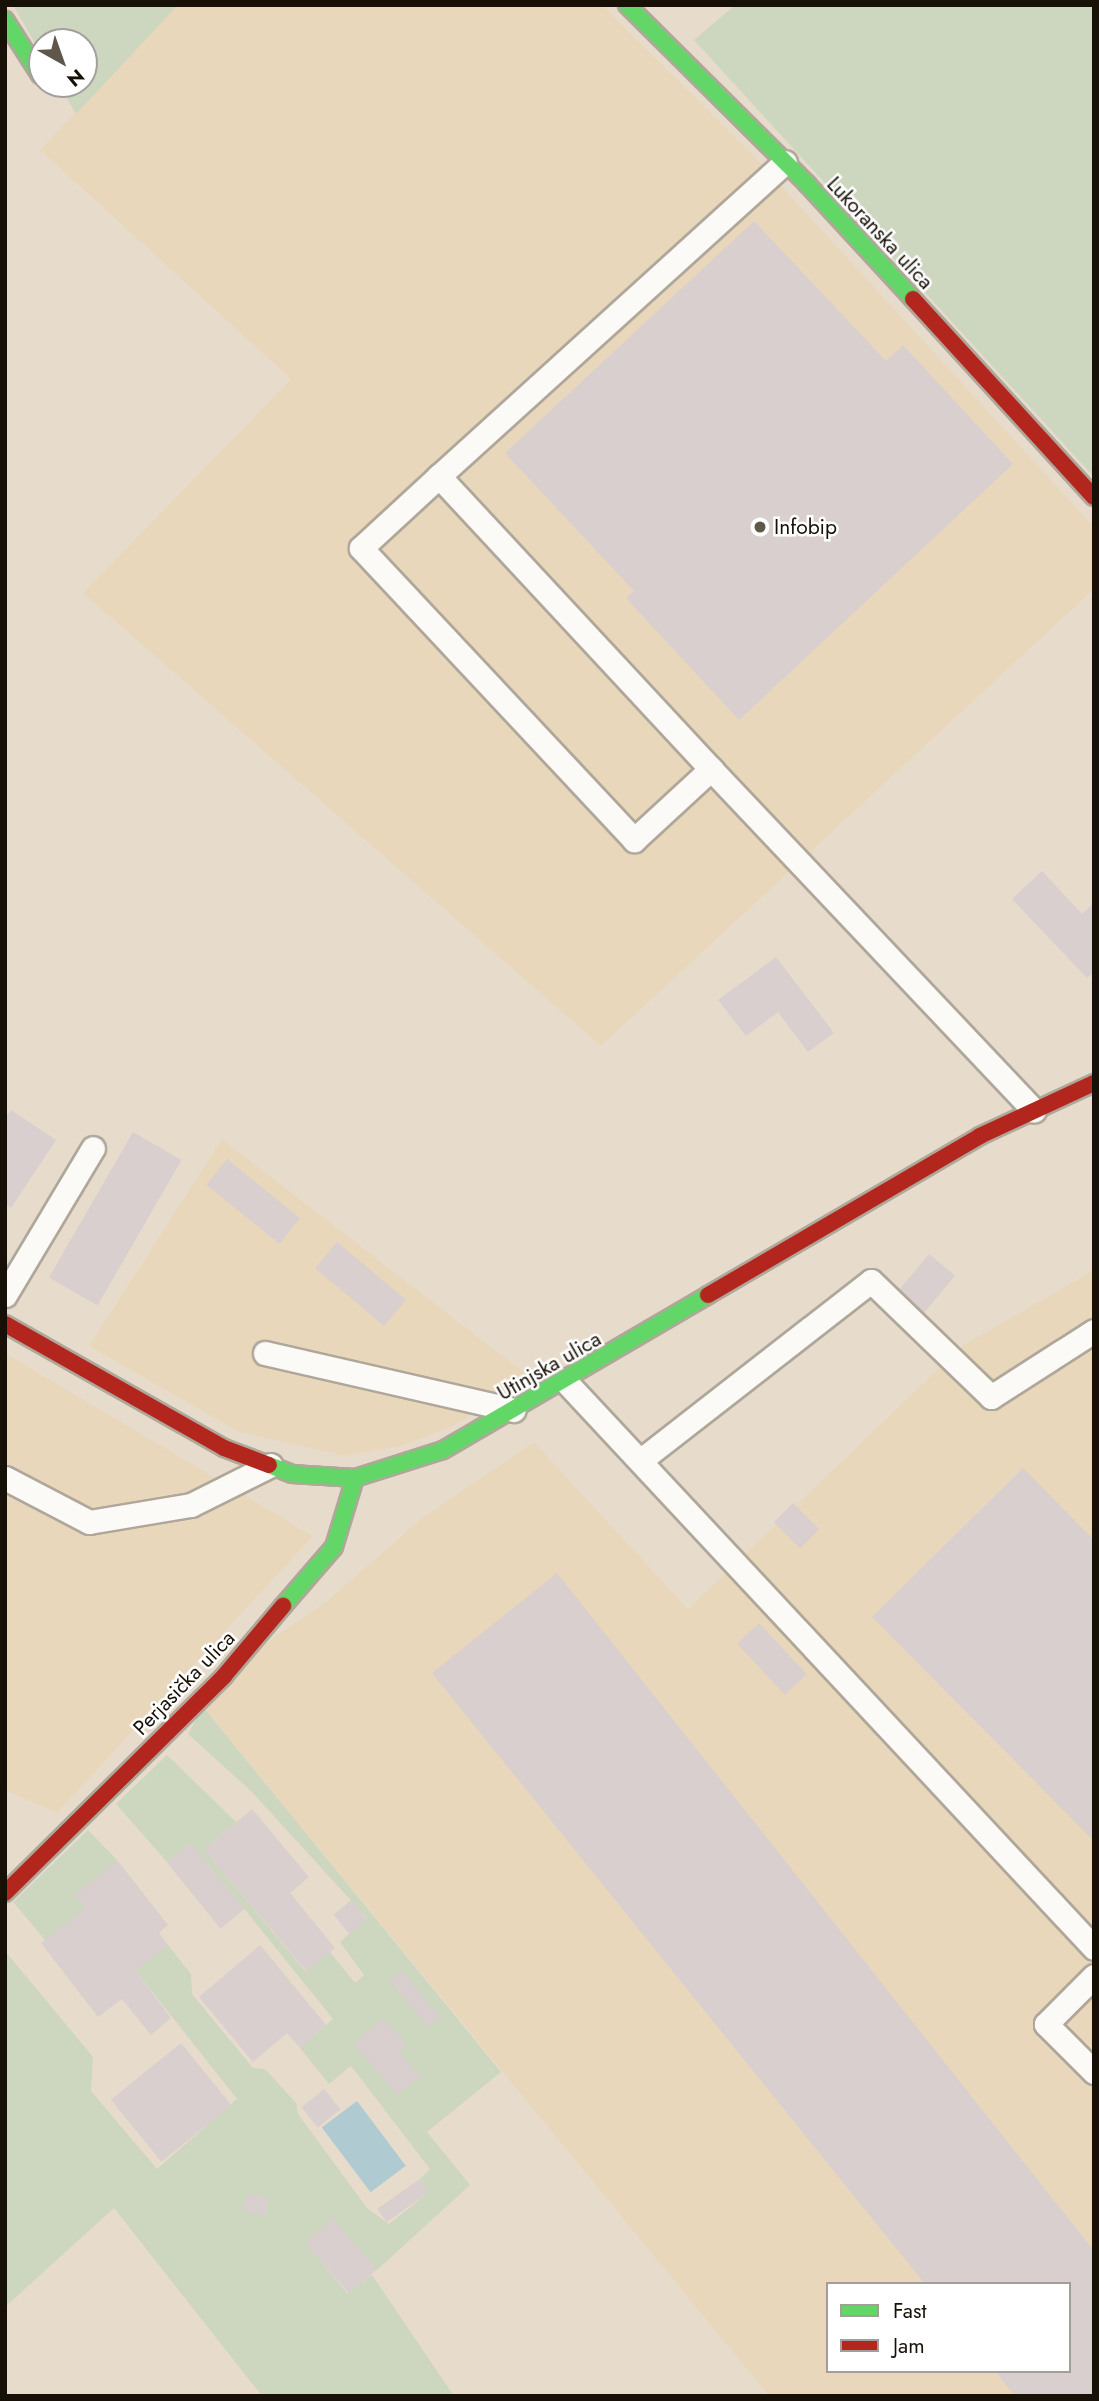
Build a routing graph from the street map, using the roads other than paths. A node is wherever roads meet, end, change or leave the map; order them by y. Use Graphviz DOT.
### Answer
graph roads {
  1 [pos="627,5"];
  2 [pos="5,20"];
  3 [pos="28,56"];
  4 [pos="785,162"];
  5 [pos="439,476"];
  6 [pos="1094,497"];
  7 [pos="711,769"];
  8 [pos="1094,1083"];
  9 [pos="1034,1111"];
  10 [pos="93,1148"];
  11 [pos="5,1295"];
  12 [pos="5,1324"];
  13 [pos="1094,1331"];
  14 [pos="265,1353"];
  15 [pos="566,1382"];
  16 [pos="514,1410"];
  17 [pos="641,1460"];
  18 [pos="271,1465"];
  19 [pos="5,1478"];
  20 [pos="355,1478"];
  21 [pos="5,1892"];
  22 [pos="1094,1948"];
  23 [pos="1094,1976"];
  24 [pos="1094,2072"];
  1 -- 4 [label="street, Lukoranska ulica"];
  2 -- 3 [label="street"];
  4 -- 5 [label="lane"];
  4 -- 6 [label="street, Lukoranska ulica"];
  5 -- 7 [label="lane"];
  5 -- 7 [label="lane"];
  7 -- 9 [label="lane"];
  8 -- 9 [label="street, Utinjska ulica"];
  9 -- 15 [label="street, Utinjska ulica"];
  10 -- 11 [label="lane"];
  12 -- 18 [label="street, Utinjska ulica"];
  13 -- 17 [label="lane"];
  14 -- 16 [label="lane"];
  15 -- 16 [label="street, Utinjska ulica"];
  15 -- 17 [label="lane"];
  16 -- 20 [label="street, Utinjska ulica"];
  17 -- 22 [label="lane"];
  18 -- 19 [label="lane"];
  18 -- 20 [label="street, Utinjska ulica"];
  20 -- 21 [label="street, Perjasička ulica"];
  23 -- 24 [label="lane"];
}
